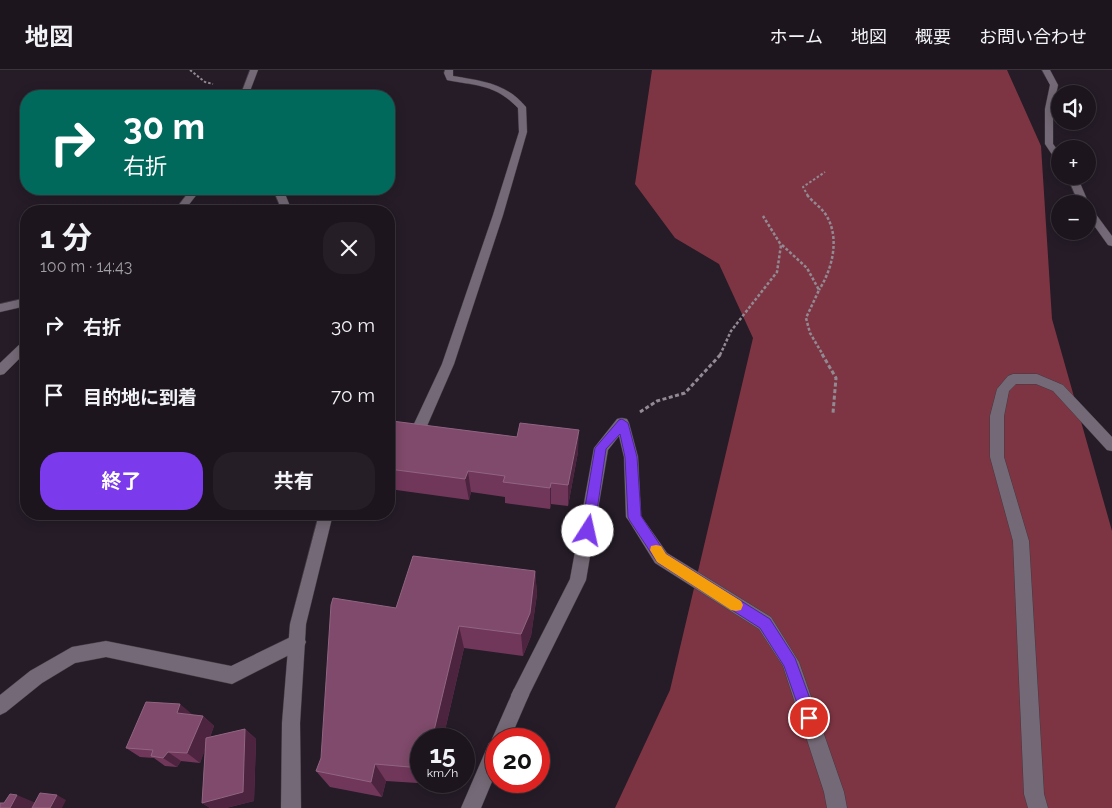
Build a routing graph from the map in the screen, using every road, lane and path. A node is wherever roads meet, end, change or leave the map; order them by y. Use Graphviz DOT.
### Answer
graph roads {
  1 [pos="254,70"];
  2 [pos="449,70"];
  3 [pos="1046,70"];
  4 [pos="248,90"];
  5 [pos="1051,147"];
  6 [pos="825,172"];
  7 [pos="191,195"];
  8 [pos="184,205"];
  9 [pos="763,216"];
  10 [pos="1096,222"];
  11 [pos="1112,243"];
  12 [pos="781,245"];
  13 [pos="819,290"];
  14 [pos="20,303"];
  15 [pos="0,308"];
  16 [pos="20,351"];
  17 [pos="0,371"];
  18 [pos="833,413"];
  19 [pos="622,423"];
  20 [pos="404,424"];
  21 [pos="420,426"];
  22 [pos="436,428"];
  23 [pos="1112,446"];
  24 [pos="324,520"];
  25 [pos="297,642"];
  26 [pos="0,706"];
  27 [pos="506,728"];
  28 [pos="485,776"];
  29 [pos="291,808"];
  30 [pos="471,808"];
  31 [pos="837,808"];
  32 [pos="1038,808"];
  1 -- 4 [label="street"];
  2 -- 21 [label="street"];
  3 -- 5 [label="street"];
  6 -- 13 [label="path"];
  7 -- 8 [label="street"];
  9 -- 12 [label="path"];
  10 -- 11 [label="street"];
  12 -- 13 [label="path"];
  12 -- 19 [label="path"];
  13 -- 18 [label="path"];
  14 -- 15 [label="street"];
  16 -- 17 [label="street"];
  19 -- 27 [label="street"];
  19 -- 31 [label="street"];
  20 -- 21 [label="street"];
  21 -- 22 [label="street"];
  23 -- 32 [label="street"];
  24 -- 25 [label="street"];
  25 -- 26 [label="street"];
  25 -- 29 [label="street"];
  28 -- 30 [label="street"];
}
